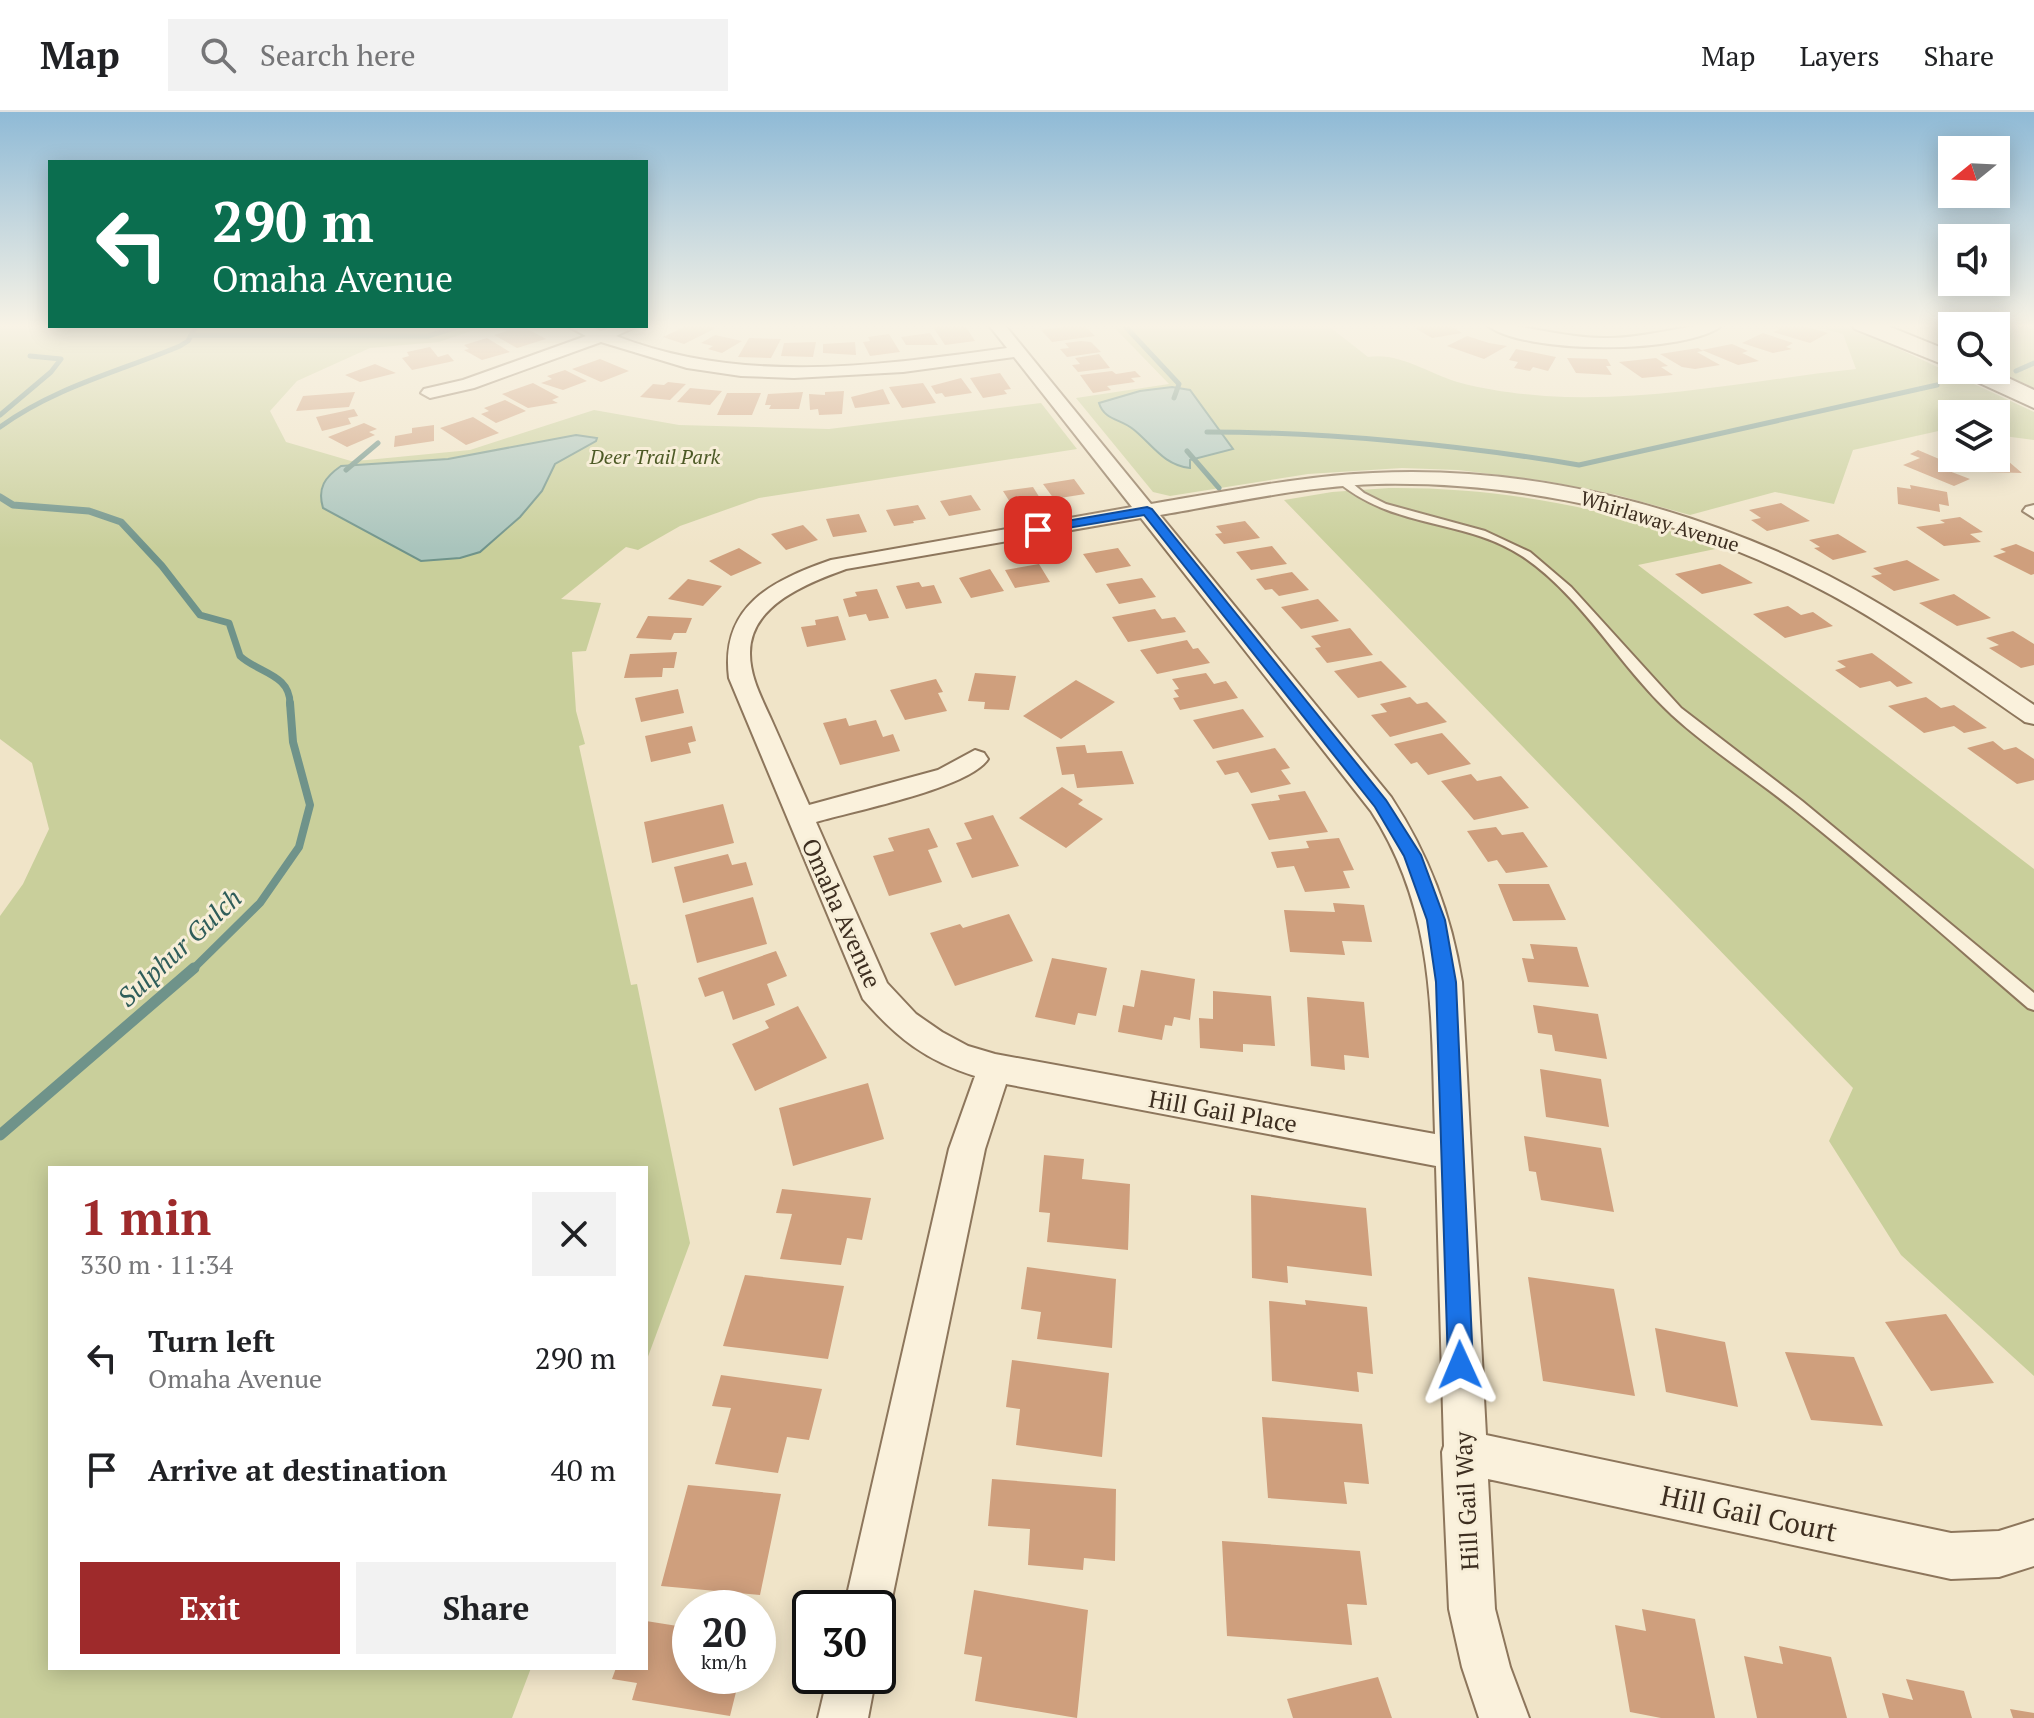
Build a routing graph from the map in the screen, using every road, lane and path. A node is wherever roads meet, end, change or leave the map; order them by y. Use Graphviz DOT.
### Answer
graph roads {
  1 [pos="1057,399"];
  2 [pos="1342,480"];
  3 [pos="1147,511"];
  4 [pos="2034,716"];
  5 [pos="975,759"];
  6 [pos="799,817"];
  7 [pos="2034,1003"];
  8 [pos="995,1068"];
  9 [pos="1452,1153"];
  10 [pos="1463,1452"];
  11 [pos="2034,1543"];
  12 [pos="871,1590"];
  13 [pos="848,1694"];
  14 [pos="843,1718"];
  15 [pos="1504,1718"];
  1 -- 3 [label="street, Hill Gail Way"];
  2 -- 3 [label="street, Whirlaway Avenue"];
  2 -- 4 [label="street, Whirlaway Avenue"];
  2 -- 7 [label="lane"];
  3 -- 6 [label="street, Omaha Avenue"];
  3 -- 9 [label="street, Hill Gail Way"];
  5 -- 6 [label="street"];
  6 -- 8 [label="street, Omaha Avenue"];
  8 -- 9 [label="street, Hill Gail Place"];
  8 -- 12 [label="street"];
  9 -- 10 [label="street, Hill Gail Way"];
  10 -- 11 [label="street, Hill Gail Court"];
  10 -- 15 [label="street, Hill Gail Way"];
  13 -- 14 [label="street"];
}
